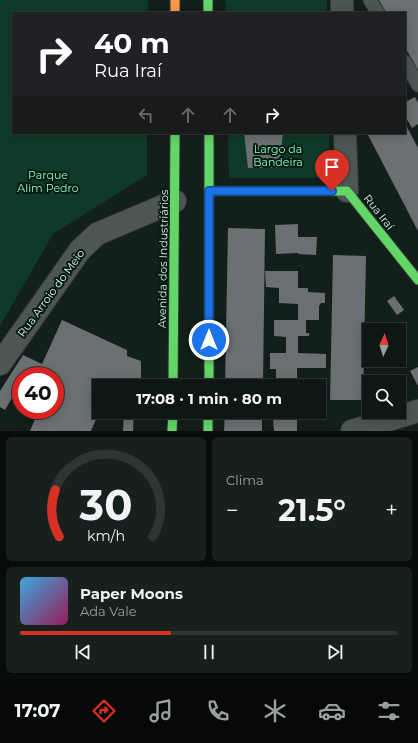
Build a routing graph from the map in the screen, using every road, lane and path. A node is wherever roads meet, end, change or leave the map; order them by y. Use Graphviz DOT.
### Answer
graph roads {
  1 [pos="175,0"];
  2 [pos="208,0"];
  3 [pos="342,0"];
  4 [pos="370,0"];
  5 [pos="175,12"];
  6 [pos="208,12"];
  7 [pos="342,12"];
  8 [pos="377,12"];
  9 [pos="406,64"];
  10 [pos="418,85"];
  11 [pos="175,134"];
  12 [pos="209,134"];
  13 [pos="346,134"];
  14 [pos="209,191"];
  15 [pos="347,191"];
  16 [pos="175,201"];
  17 [pos="418,280"];
  18 [pos="0,364"];
  19 [pos="174,379"];
  20 [pos="207,379"];
  21 [pos="418,411"];
  22 [pos="173,419"];
  23 [pos="208,419"];
  24 [pos="172,431"];
  25 [pos="208,431"];
  26 [pos="352,431"];
  1 -- 5 [label="street"];
  2 -- 6 [label="street"];
  3 -- 7 [label="street"];
  4 -- 8 [label="lane"];
  9 -- 10 [label="lane"];
  11 -- 16 [label="street, Avenida dos Industriários"];
  12 -- 14 [label="street"];
  13 -- 15 [label="street"];
  14 -- 15 [label="street"];
  14 -- 20 [label="street"];
  15 -- 17 [label="street, Rua Iraí"];
  16 -- 18 [label="street, Rua Arroio do Meio"];
  16 -- 19 [label="street, Avenida dos Industriários"];
  21 -- 26 [label="street"];
  22 -- 24 [label="street"];
  23 -- 25 [label="street"];
}
